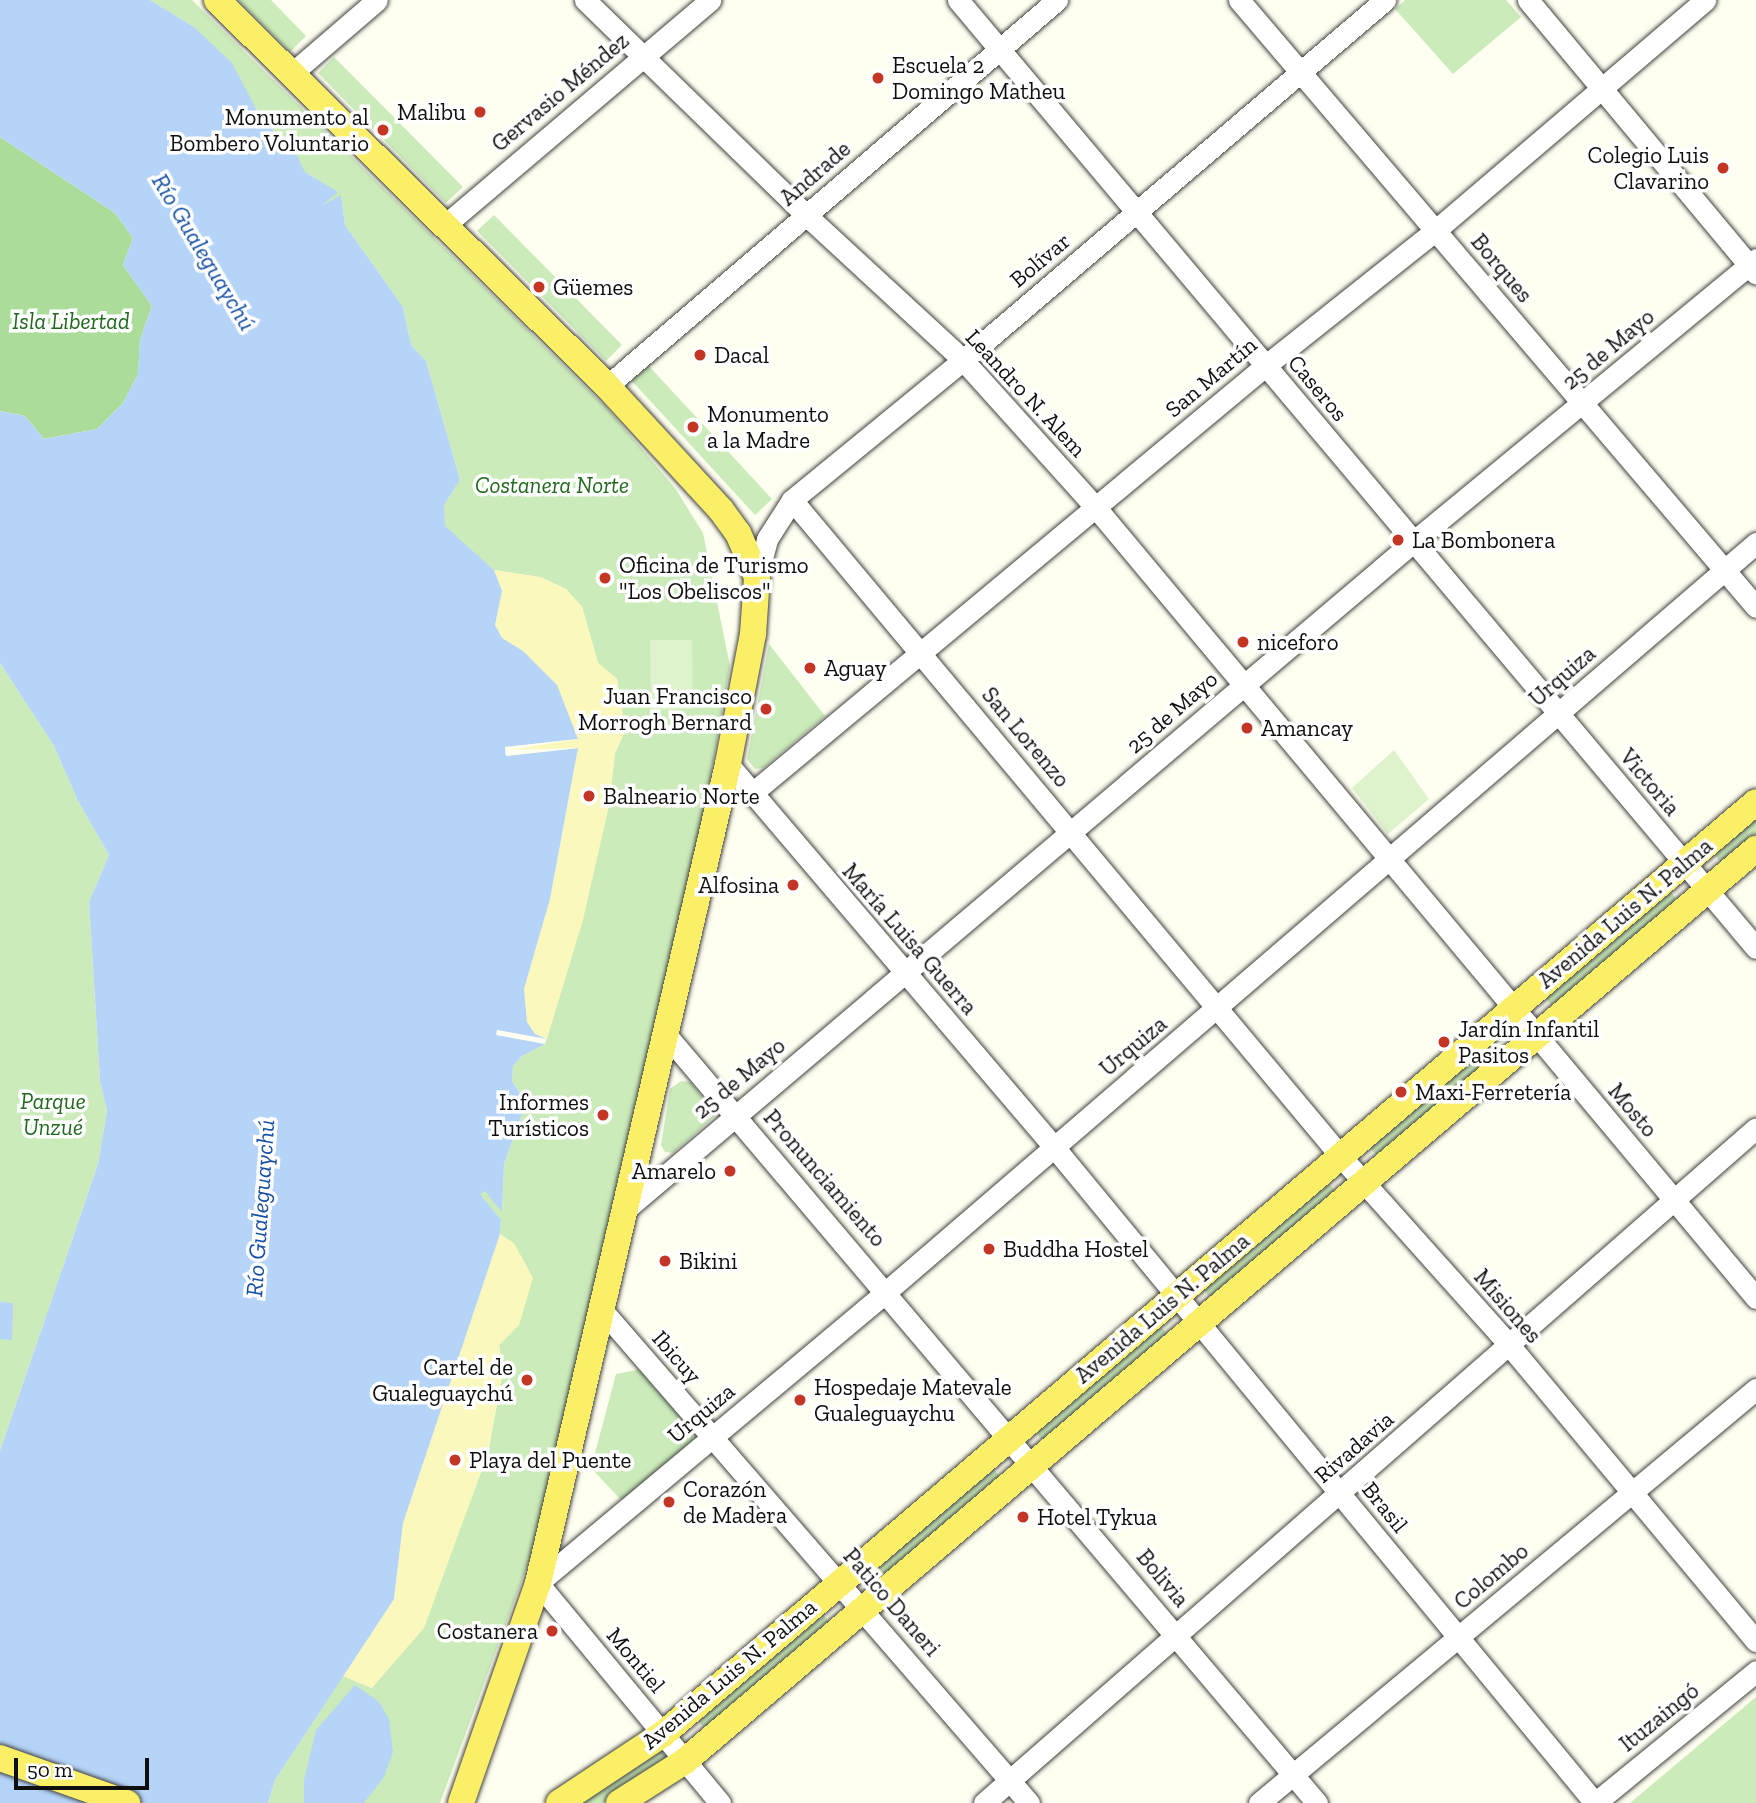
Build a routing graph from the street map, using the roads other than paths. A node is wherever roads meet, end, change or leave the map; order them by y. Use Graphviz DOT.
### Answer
graph roads {
  1 [pos="217,0"];
  2 [pos="376,0"];
  3 [pos="585,0"];
  4 [pos="710,0"];
  5 [pos="958,0"];
  6 [pos="1057,0"];
  7 [pos="1240,0"];
  8 [pos="1385,0"];
  9 [pos="1528,0"];
  10 [pos="1705,0"];
  11 [pos="999,49"];
  12 [pos="643,55"];
  13 [pos="1301,70"];
  14 [pos="291,75"];
  15 [pos="1600,89"];
  16 [pos="1136,213"];
  17 [pos="806,215"];
  18 [pos="445,225"];
  19 [pos="1436,230"];
  20 [pos="1754,266"];
  21 [pos="963,360"];
  22 [pos="1265,366"];
  23 [pos="607,386"];
  24 [pos="1584,404"];
  25 [pos="792,500"];
  26 [pos="1097,509"];
  27 [pos="1413,542"];
  28 [pos="1756,544"];
  29 [pos="1726,569"];
  30 [pos="757,577"];
  31 [pos="1756,607"];
  32 [pos="921,653"];
  33 [pos="1243,686"];
  34 [pos="1558,714"];
  35 [pos="728,764"];
  36 [pos="751,794"];
  37 [pos="1756,802"];
  38 [pos="1072,833"];
  39 [pos="1756,849"];
  40 [pos="1388,859"];
  41 [pos="1684,864"];
  42 [pos="1707,890"];
  43 [pos="1756,948"];
  44 [pos="904,972"];
  45 [pos="1219,1008"];
  46 [pos="1513,1009"];
  47 [pos="1536,1036"];
  48 [pos="668,1037"];
  49 [pos="736,1115"];
  50 [pos="1756,1128"];
  51 [pos="1054,1147"];
  52 [pos="1343,1158"];
  53 [pos="1364,1183"];
  54 [pos="1675,1201"];
  55 [pos="626,1209"];
  56 [pos="887,1291"];
  57 [pos="1176,1295"];
  58 [pos="1756,1298"];
  59 [pos="602,1310"];
  60 [pos="1199,1323"];
  61 [pos="1510,1346"];
  62 [pos="1756,1389"];
  63 [pos="1009,1436"];
  64 [pos="712,1437"];
  65 [pos="1033,1465"];
  66 [pos="1632,1492"];
  67 [pos="1340,1494"];
  68 [pos="839,1580"];
  69 [pos="538,1583"];
  70 [pos="864,1609"];
  71 [pos="1177,1636"];
  72 [pos="1458,1637"];
  73 [pos="1756,1641"];
  74 [pos="1756,1671"];
  75 [pos="663,1734"];
  76 [pos="0,1758"];
  77 [pos="685,1761"];
  78 [pos="1293,1774"];
  79 [pos="1009,1781"];
  80 [pos="127,1803"];
  81 [pos="461,1803"];
  82 [pos="559,1803"];
  83 [pos="619,1803"];
  84 [pos="720,1803"];
  85 [pos="984,1803"];
  86 [pos="1029,1803"];
  87 [pos="1259,1803"];
  88 [pos="1317,1803"];
  89 [pos="1595,1803"];
  1 -- 14 [label="main road"];
  2 -- 14 [label="street"];
  3 -- 12 [label="street, Leandro N. Alem"];
  4 -- 12 [label="street, Gervasio Méndez"];
  5 -- 11 [label="street, Caseros"];
  6 -- 11 [label="street, Andrade"];
  7 -- 13 [label="street, Borques"];
  8 -- 13 [label="street, Bolívar"];
  9 -- 15 [label="street"];
  10 -- 15 [label="street, San Martín"];
  11 -- 16 [label="street, Caseros"];
  11 -- 17 [label="street, Andrade"];
  12 -- 17 [label="street, Leandro N. Alem"];
  12 -- 18 [label="street, Gervasio Méndez"];
  13 -- 16 [label="street, Bolívar"];
  13 -- 19 [label="street, Borques"];
  14 -- 18 [label="main road"];
  15 -- 19 [label="street, San Martín"];
  15 -- 20 [label="street"];
  16 -- 21 [label="street, Bolívar"];
  16 -- 22 [label="street, Caseros"];
  17 -- 21 [label="street, Leandro N. Alem"];
  17 -- 23 [label="street, Andrade"];
  18 -- 23 [label="main road"];
  19 -- 22 [label="street, San Martín"];
  19 -- 24 [label="street, Borques"];
  20 -- 24 [label="street, 25 de Mayo"];
  21 -- 25 [label="street, Bolívar"];
  21 -- 26 [label="street, Leandro N. Alem"];
  22 -- 26 [label="street, San Martín"];
  22 -- 27 [label="street, Caseros"];
  23 -- 30 [label="main road"];
  24 -- 27 [label="street, 25 de Mayo"];
  24 -- 29 [label="street, Borques"];
  25 -- 30 [label="street, Bolívar"];
  25 -- 32 [label="street, San Lorenzo"];
  26 -- 32 [label="street, San Martín"];
  26 -- 33 [label="street, Leandro N. Alem"];
  27 -- 33 [label="street, 25 de Mayo"];
  27 -- 34 [label="street, Caseros"];
  28 -- 29 [label="street, Urquiza"];
  29 -- 31 [label="street, Borques"];
  29 -- 34 [label="street, Urquiza"];
  30 -- 35 [label="main road"];
  32 -- 36 [label="street, San Martín"];
  32 -- 38 [label="street, San Lorenzo"];
  33 -- 38 [label="street, 25 de Mayo"];
  33 -- 40 [label="street, Leandro N. Alem"];
  34 -- 40 [label="street, Urquiza"];
  34 -- 41 [label="street, Victoria"];
  35 -- 36 [label="street, María Luisa Guerra"];
  35 -- 48 [label="main road"];
  36 -- 44 [label="street, María Luisa Guerra"];
  37 -- 41 [label="main road, Avenida Luis N. Palma"];
  38 -- 44 [label="street, 25 de Mayo"];
  38 -- 45 [label="street, San Lorenzo"];
  39 -- 42 [label="main road, Avenida Luis N. Palma"];
  40 -- 45 [label="street, Urquiza"];
  40 -- 46 [label="street, Mosto"];
  41 -- 42 [label="street, Victoria"];
  41 -- 46 [label="main road, Avenida Luis N. Palma"];
  42 -- 43 [label="street, Victoria"];
  42 -- 47 [label="main road, Avenida Luis N. Palma"];
  44 -- 49 [label="street, 25 de Mayo"];
  44 -- 51 [label="street, María Luisa Guerra"];
  45 -- 51 [label="street, Urquiza"];
  45 -- 52 [label="street, Misiones"];
  46 -- 47 [label="street, Mosto"];
  46 -- 52 [label="main road, Avenida Luis N. Palma"];
  47 -- 53 [label="main road, Avenida Luis N. Palma"];
  47 -- 54 [label="street, Mosto"];
  48 -- 49 [label="street, Pronunciamiento"];
  48 -- 55 [label="main road"];
  49 -- 55 [label="street, 25 de Mayo"];
  49 -- 56 [label="street, Pronunciamiento"];
  50 -- 54 [label="street, Rivadavia"];
  51 -- 56 [label="street, Urquiza"];
  51 -- 57 [label="street, Brasil"];
  52 -- 53 [label="street, Misiones"];
  52 -- 57 [label="main road, Avenida Luis N. Palma"];
  53 -- 60 [label="main road, Avenida Luis N. Palma"];
  53 -- 61 [label="street, Misiones"];
  54 -- 58 [label="street, Mosto"];
  54 -- 61 [label="street, Rivadavia"];
  55 -- 59 [label="main road"];
  56 -- 63 [label="street, Bolivia"];
  56 -- 64 [label="street, Urquiza"];
  57 -- 60 [label="street, Brasil"];
  57 -- 63 [label="main road, Avenida Luis N. Palma"];
  59 -- 64 [label="street, Ibicuy"];
  59 -- 69 [label="main road"];
  60 -- 65 [label="main road, Avenida Luis N. Palma"];
  60 -- 67 [label="street, Brasil"];
  61 -- 66 [label="street, Misiones"];
  61 -- 67 [label="street, Rivadavia"];
  62 -- 66 [label="street, Colombo"];
  63 -- 65 [label="street, Bolivia"];
  63 -- 68 [label="main road, Avenida Luis N. Palma"];
  64 -- 68 [label="street, Patico Daneri"];
  64 -- 69 [label="street, Urquiza"];
  65 -- 70 [label="main road, Avenida Luis N. Palma"];
  65 -- 71 [label="street, Bolivia"];
  66 -- 72 [label="street, Colombo"];
  66 -- 73 [label="street, Misiones"];
  67 -- 71 [label="street, Rivadavia"];
  67 -- 72 [label="street, Brasil"];
  68 -- 70 [label="street, Patico Daneri"];
  68 -- 75 [label="main road, Avenida Luis N. Palma"];
  69 -- 75 [label="street, Montiel"];
  69 -- 81 [label="main road"];
  70 -- 77 [label="main road, Avenida Luis N. Palma"];
  70 -- 79 [label="street, Patico Daneri"];
  71 -- 78 [label="street, Bolivia"];
  71 -- 79 [label="street, Rivadavia"];
  72 -- 78 [label="street, Colombo"];
  72 -- 89 [label="street, Brasil"];
  74 -- 89 [label="street, Ituzaingó"];
  75 -- 77 [label="street, Montiel"];
  75 -- 82 [label="main road, Avenida Luis N. Palma"];
  76 -- 80 [label="main road"];
  77 -- 83 [label="main road, Avenida Luis N. Palma"];
  77 -- 84 [label="street, Montiel"];
  78 -- 87 [label="street, Colombo"];
  78 -- 88 [label="street, Bolivia"];
  79 -- 85 [label="street, Rivadavia"];
  79 -- 86 [label="street, Patico Daneri"];
}
